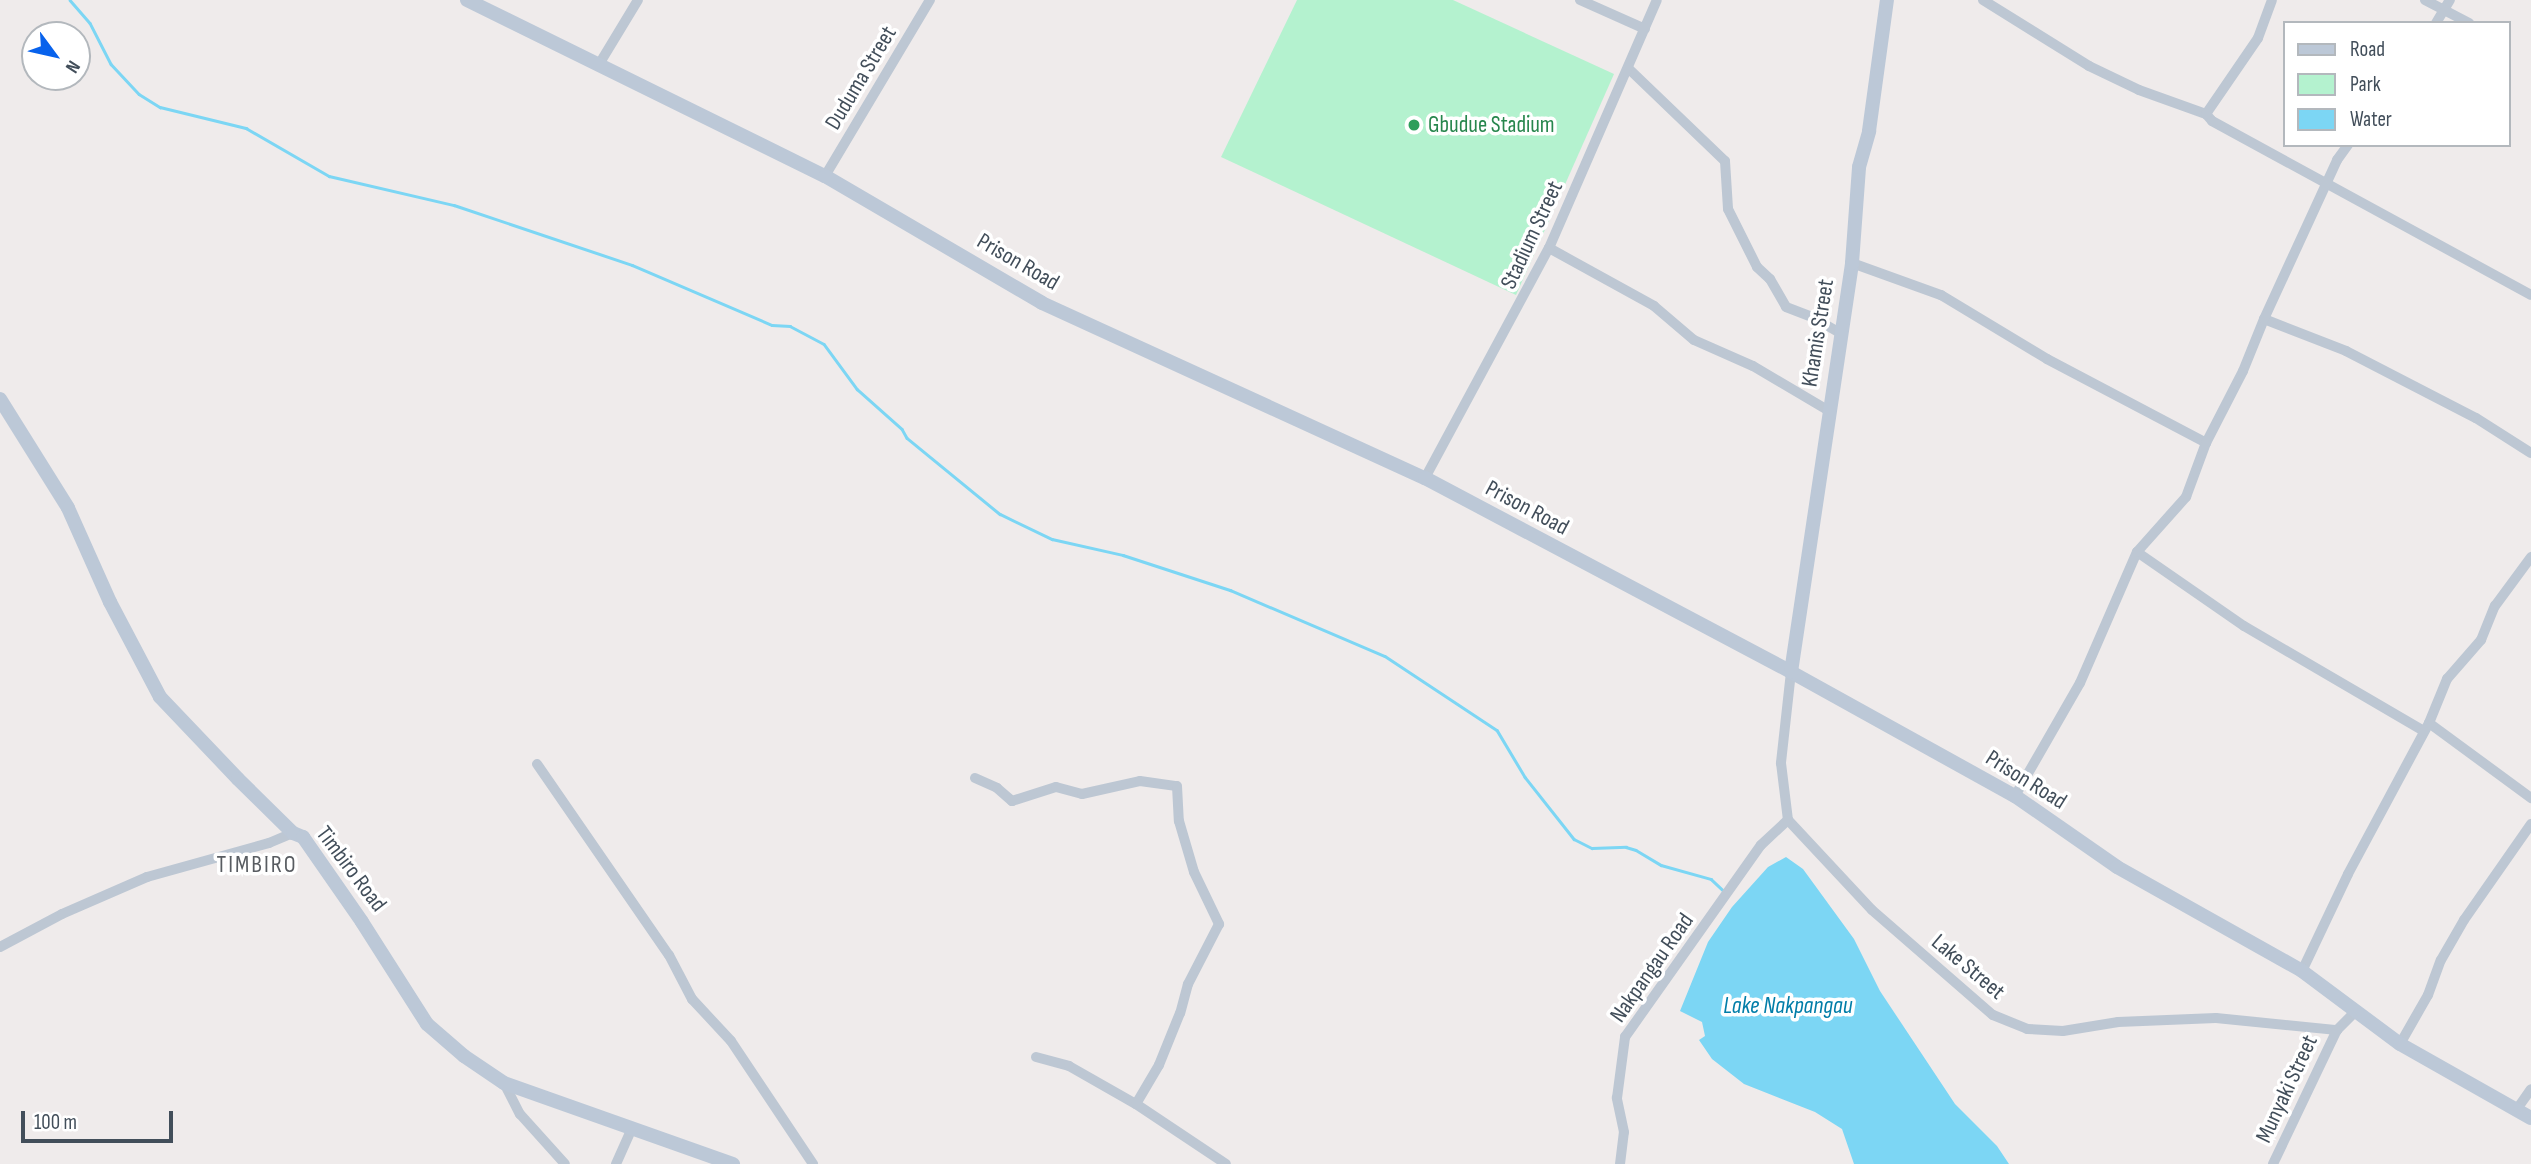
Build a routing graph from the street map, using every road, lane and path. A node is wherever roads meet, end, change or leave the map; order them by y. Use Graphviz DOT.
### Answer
graph roads {
  1 [pos="467,0"];
  2 [pos="638,0"];
  3 [pos="930,0"];
  4 [pos="1580,0"];
  5 [pos="1657,0"];
  6 [pos="1888,0"];
  7 [pos="1983,0"];
  8 [pos="2272,0"];
  9 [pos="2425,0"];
  10 [pos="2450,0"];
  11 [pos="2442,9"];
  12 [pos="2436,21"];
  13 [pos="2465,21"];
  14 [pos="1645,29"];
  15 [pos="598,66"];
  16 [pos="1629,69"];
  17 [pos="2206,114"];
  18 [pos="2347,147"];
  19 [pos="825,176"];
  20 [pos="2327,183"];
  21 [pos="1549,248"];
  22 [pos="1853,263"];
  23 [pos="2531,295"];
  24 [pos="2263,319"];
  25 [pos="1842,334"];
  26 [pos="0,399"];
  27 [pos="1829,411"];
  28 [pos="2206,443"];
  29 [pos="2531,453"];
  30 [pos="1425,478"];
  31 [pos="2137,552"];
  32 [pos="2531,556"];
  33 [pos="1791,672"];
  34 [pos="2426,727"];
  35 [pos="537,764"];
  36 [pos="975,778"];
  37 [pos="2015,796"];
  38 [pos="2531,798"];
  39 [pos="1788,820"];
  40 [pos="2531,824"];
  41 [pos="293,833"];
  42 [pos="0,947"];
  43 [pos="2302,971"];
  44 [pos="2356,1011"];
  45 [pos="2337,1030"];
  46 [pos="2400,1044"];
  47 [pos="1036,1057"];
  48 [pos="504,1083"];
  49 [pos="2531,1089"];
  50 [pos="1136,1104"];
  51 [pos="2517,1109"];
  52 [pos="2531,1118"];
  53 [pos="631,1130"];
  54 [pos="565,1164"];
  55 [pos="616,1164"];
  56 [pos="733,1164"];
  57 [pos="813,1164"];
  58 [pos="1226,1164"];
  59 [pos="1620,1164"];
  60 [pos="2273,1164"];
  1 -- 15 [label="street, Prison Road"];
  2 -- 15 [label="street"];
  3 -- 19 [label="street, Duduma Street"];
  4 -- 14 [label="street"];
  5 -- 14 [label="street, Stadium Street"];
  6 -- 22 [label="street, Khamis Street"];
  7 -- 17 [label="street"];
  8 -- 17 [label="street"];
  9 -- 11 [label="street"];
  10 -- 11 [label="street"];
  11 -- 12 [label="street"];
  11 -- 13 [label="street"];
  14 -- 16 [label="street, Stadium Street"];
  15 -- 19 [label="street, Prison Road"];
  16 -- 21 [label="street, Stadium Street"];
  16 -- 25 [label="street"];
  17 -- 20 [label="street"];
  18 -- 20 [label="street"];
  19 -- 30 [label="street, Prison Road"];
  20 -- 23 [label="street"];
  20 -- 24 [label="street"];
  21 -- 27 [label="street"];
  21 -- 30 [label="street, Stadium Street"];
  22 -- 25 [label="street, Khamis Street"];
  22 -- 28 [label="street"];
  24 -- 28 [label="street"];
  24 -- 29 [label="street"];
  25 -- 27 [label="street, Khamis Street"];
  26 -- 41 [label="street, Timbiro Road"];
  27 -- 33 [label="street, Khamis Street"];
  28 -- 31 [label="street"];
  30 -- 33 [label="street, Prison Road"];
  31 -- 34 [label="street"];
  31 -- 37 [label="street"];
  32 -- 34 [label="street"];
  33 -- 37 [label="street, Prison Road"];
  33 -- 39 [label="street"];
  34 -- 38 [label="street"];
  34 -- 43 [label="street"];
  35 -- 57 [label="street"];
  36 -- 50 [label="street"];
  37 -- 43 [label="street, Prison Road"];
  39 -- 45 [label="street, Lake Street"];
  39 -- 59 [label="street, Nakpangau Road"];
  40 -- 46 [label="street"];
  41 -- 42 [label="street"];
  41 -- 48 [label="street, Timbiro Road"];
  43 -- 44 [label="street, Prison Road"];
  44 -- 45 [label="street"];
  44 -- 46 [label="street, Prison Road"];
  45 -- 60 [label="street, Munyaki Street"];
  46 -- 51 [label="street, Prison Road"];
  47 -- 50 [label="street"];
  48 -- 53 [label="street, Timbiro Road"];
  48 -- 54 [label="street"];
  49 -- 51 [label="street"];
  50 -- 58 [label="street"];
  51 -- 52 [label="street, Prison Road"];
  53 -- 55 [label="street"];
  53 -- 56 [label="street, Timbiro Road"];
}
